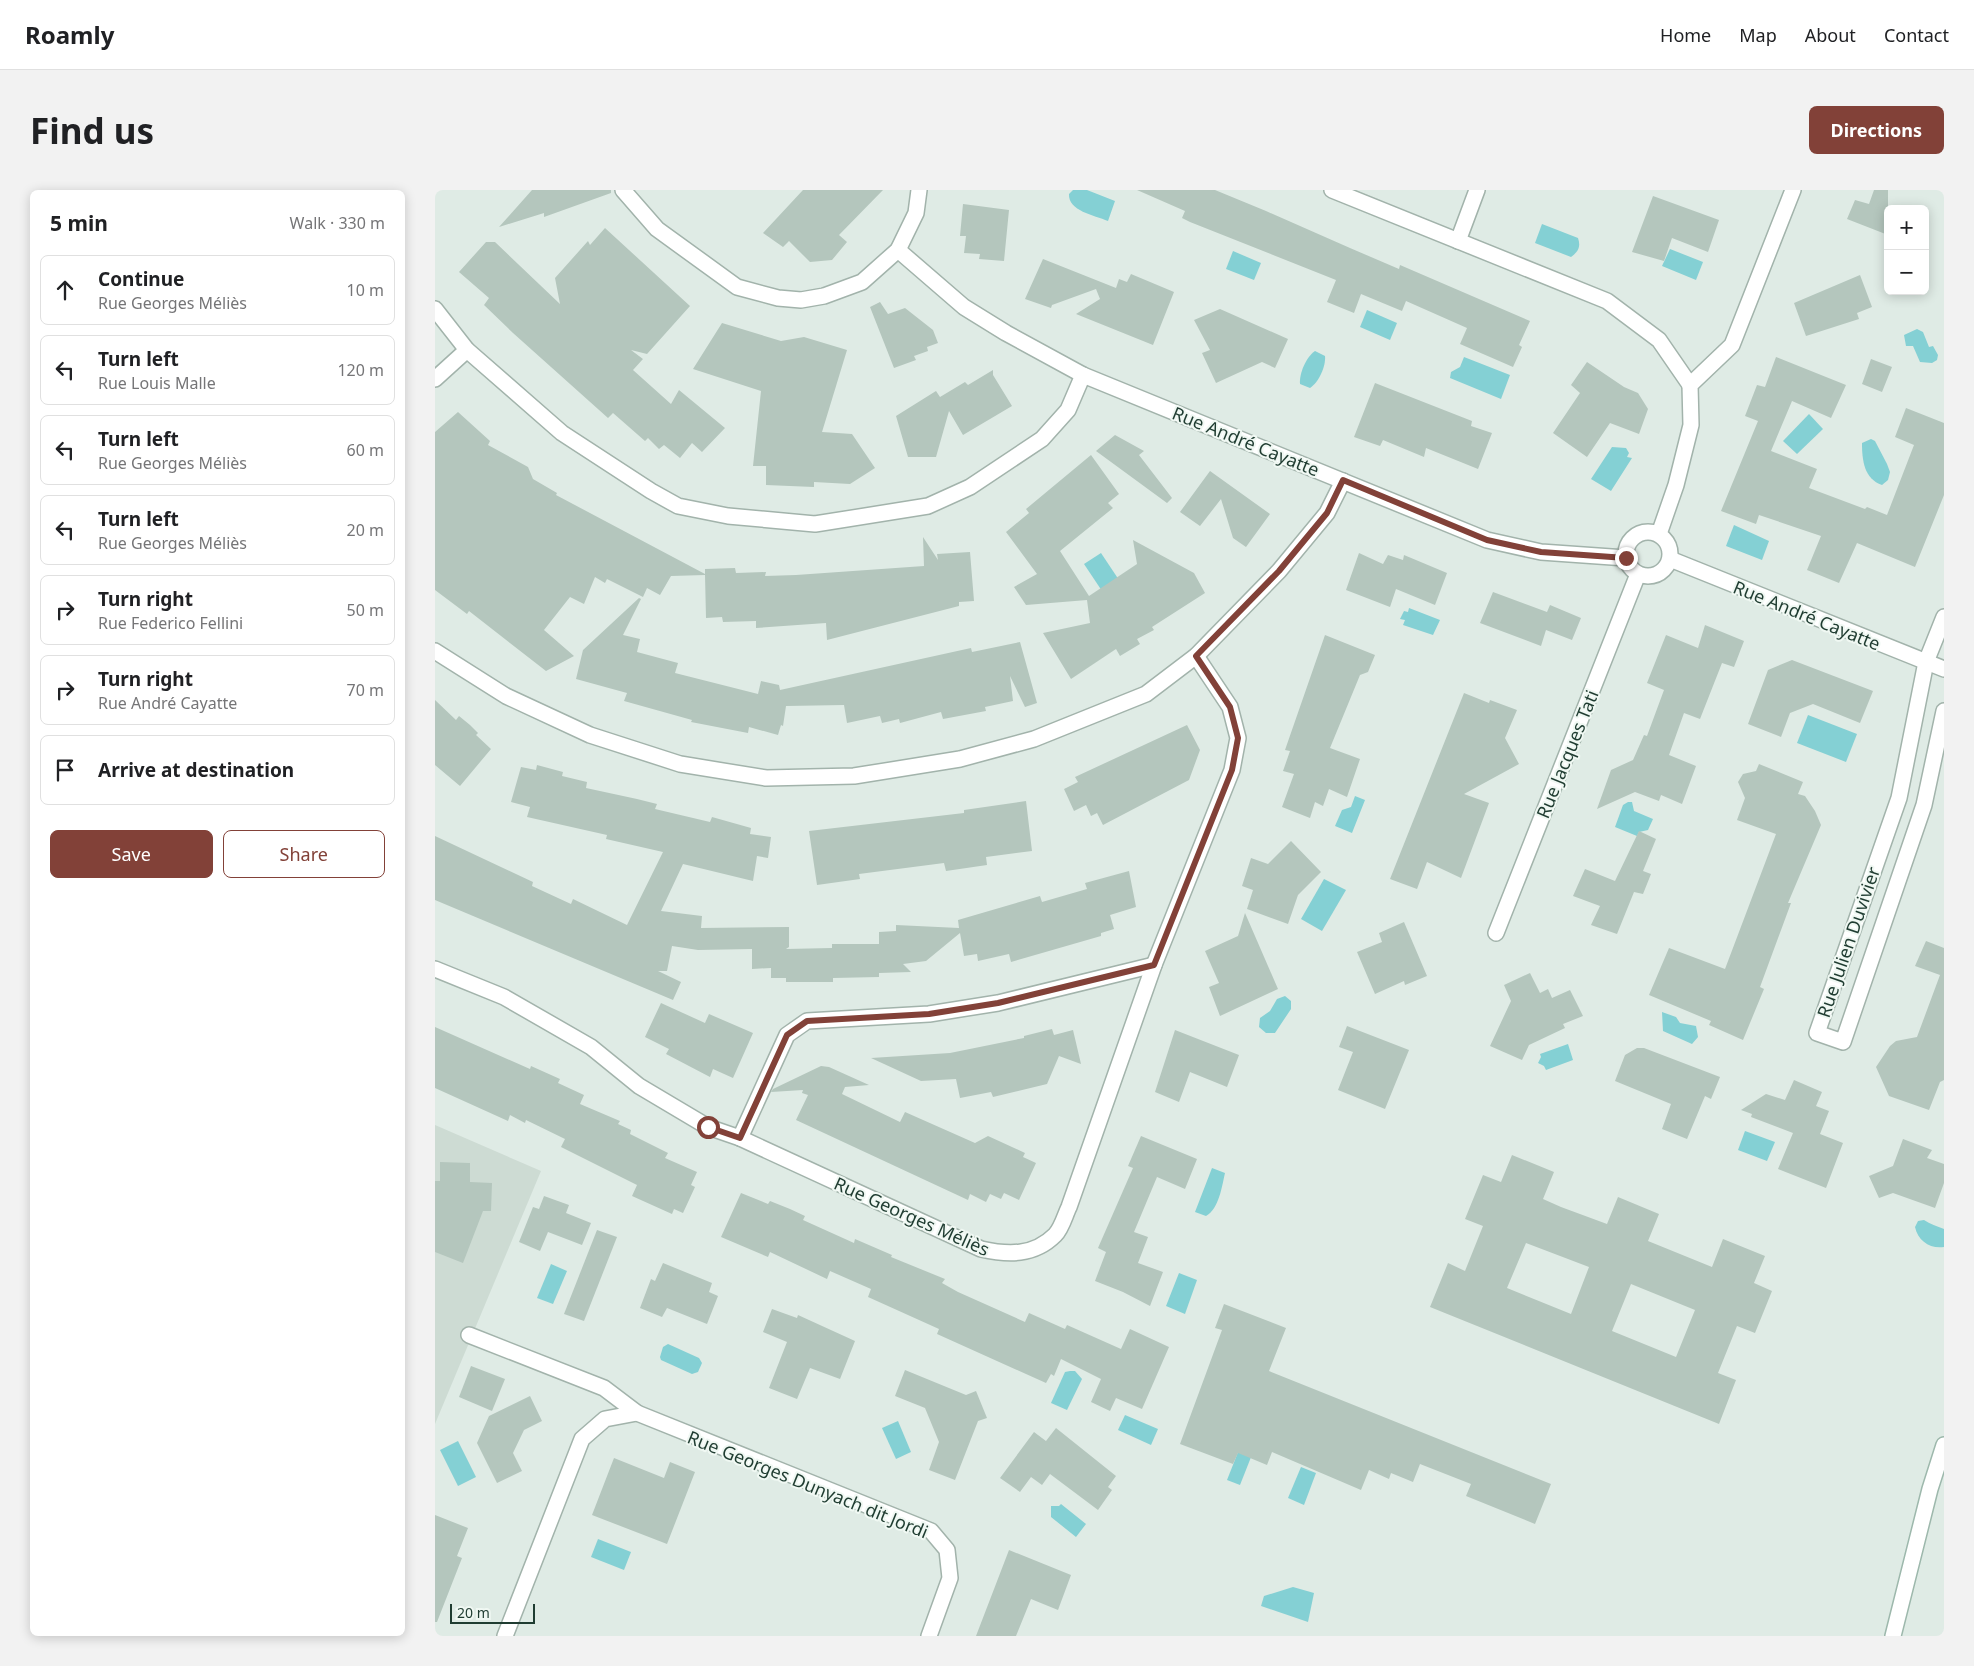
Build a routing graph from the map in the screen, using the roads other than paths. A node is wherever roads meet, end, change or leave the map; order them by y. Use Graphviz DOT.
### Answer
graph roads {
  1 [pos="623,190"];
  2 [pos="919,190"];
  3 [pos="1332,190"];
  4 [pos="1477,190"];
  5 [pos="1793,190"];
  6 [pos="1458,241"];
  7 [pos="898,250"];
  8 [pos="435,309"];
  9 [pos="467,350"];
  10 [pos="1083,375"];
  11 [pos="435,379"];
  12 [pos="1690,385"];
  13 [pos="1343,480"];
  14 [pos="1659,534"];
  15 [pos="1626,558"];
  16 [pos="1670,559"];
  17 [pos="1638,574"];
  18 [pos="1944,617"];
  19 [pos="435,651"];
  20 [pos="1196,656"];
  21 [pos="1926,662"];
  22 [pos="1944,669"];
  23 [pos="1944,711"];
  24 [pos="1496,934"];
  25 [pos="1154,965"];
  26 [pos="435,970"];
  27 [pos="740,1138"];
  28 [pos="469,1335"];
  29 [pos="637,1413"];
  30 [pos="1944,1445"];
  31 [pos="505,1636"];
  32 [pos="929,1636"];
  33 [pos="1893,1636"];
  1 -- 7 [label="street"];
  2 -- 7 [label="street"];
  3 -- 6 [label="street"];
  4 -- 6 [label="street"];
  5 -- 12 [label="street"];
  6 -- 12 [label="street"];
  7 -- 10 [label="street, Rue André Cayatte"];
  8 -- 9 [label="street"];
  9 -- 10 [label="street"];
  9 -- 11 [label="street"];
  10 -- 13 [label="street, Rue André Cayatte"];
  12 -- 14 [label="street"];
  13 -- 15 [label="street, Rue André Cayatte"];
  13 -- 20 [label="street"];
  14 -- 15 [label="street"];
  14 -- 16 [label="street"];
  15 -- 17 [label="street"];
  16 -- 17 [label="street"];
  16 -- 21 [label="street, Rue André Cayatte"];
  17 -- 24 [label="street, Rue Jacques Tati"];
  18 -- 21 [label="street"];
  19 -- 20 [label="street"];
  20 -- 25 [label="street, Rue Georges Méliès"];
  21 -- 22 [label="street, Rue André Cayatte"];
  21 -- 23 [label="street, Rue Julien Duvivier"];
  25 -- 27 [label="street"];
  25 -- 27 [label="street, Rue Georges Méliès"];
  26 -- 27 [label="street, Rue Georges Méliès"];
  28 -- 29 [label="street, Rue Georges Dunyach dit Jordi"];
  29 -- 31 [label="street"];
  29 -- 32 [label="street, Rue Georges Dunyach dit Jordi"];
  30 -- 33 [label="street"];
}
